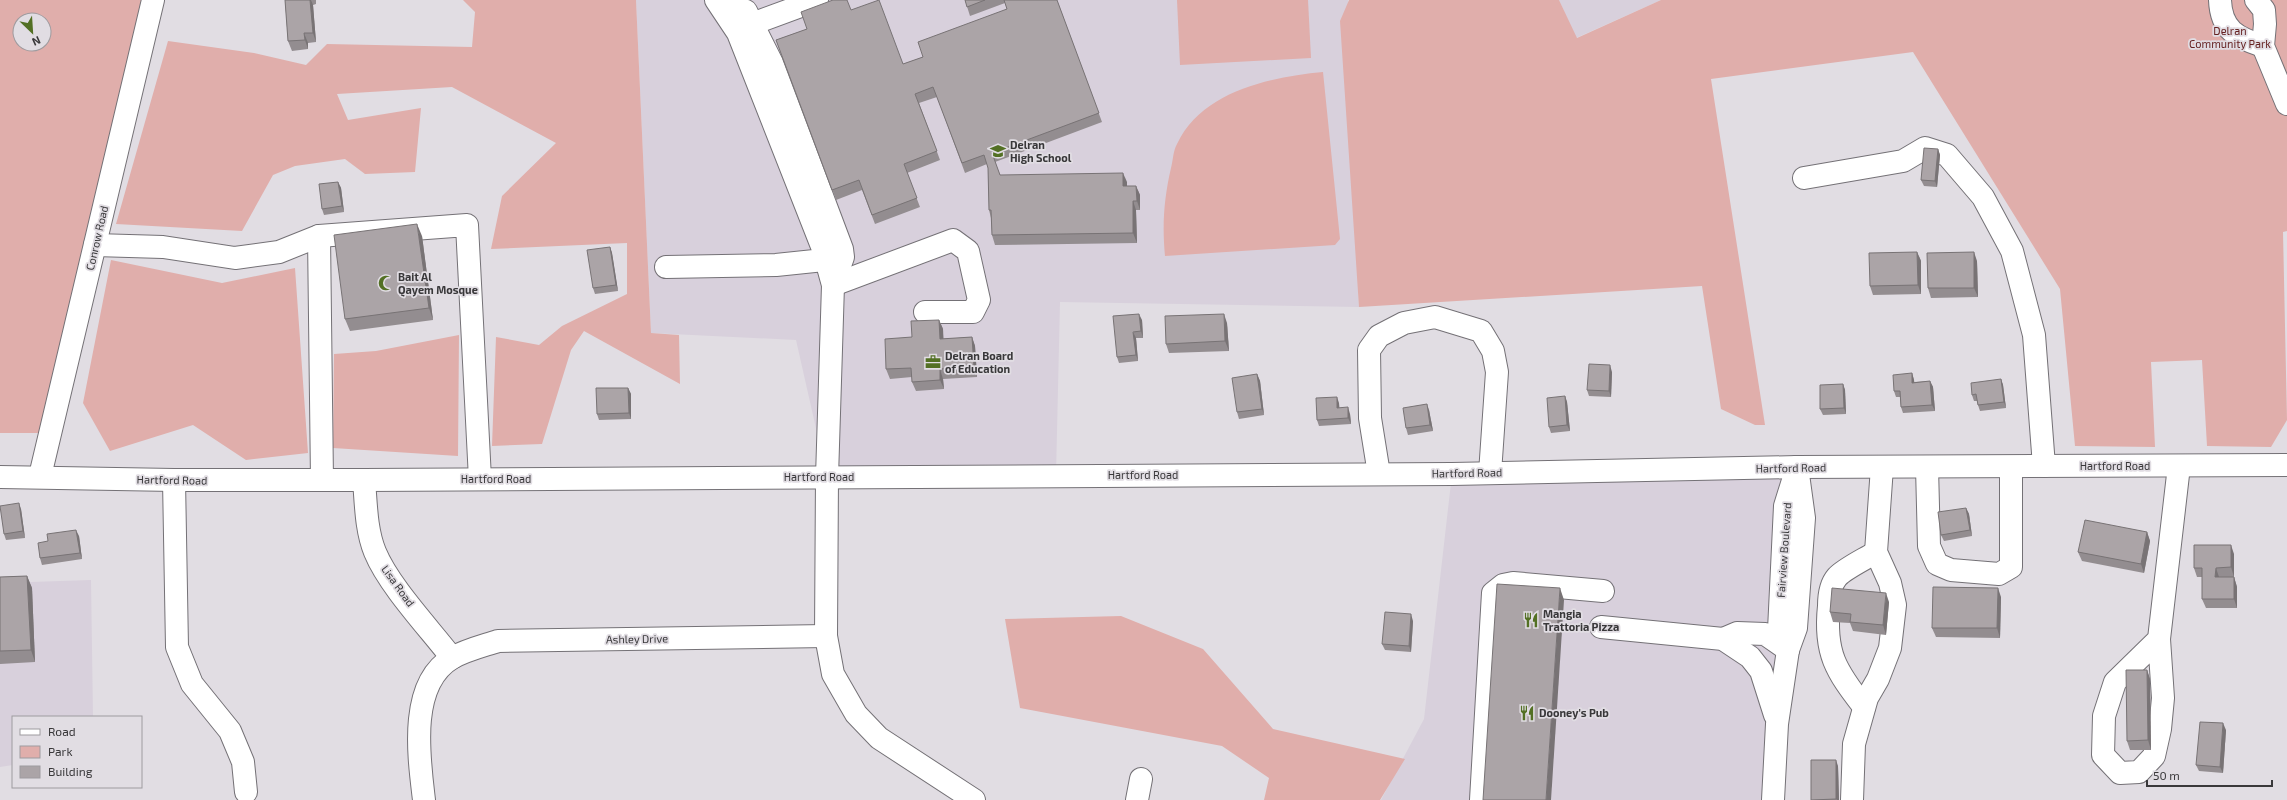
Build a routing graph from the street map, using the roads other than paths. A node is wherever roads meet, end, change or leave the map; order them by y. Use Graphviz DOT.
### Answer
graph roads {
  1 [pos="153,0"];
  2 [pos="718,0"];
  3 [pos="776,0"];
  4 [pos="817,0"];
  5 [pos="2220,0"];
  6 [pos="2256,0"];
  7 [pos="749,17"];
  8 [pos="2263,46"];
  9 [pos="2287,104"];
  10 [pos="1804,178"];
  11 [pos="319,236"];
  12 [pos="95,245"];
  13 [pos="824,260"];
  14 [pos="666,267"];
  15 [pos="833,285"];
  16 [pos="925,312"];
  17 [pos="2282,460"];
  18 [pos="2044,466"];
  19 [pos="2179,466"];
  20 [pos="1797,467"];
  21 [pos="1882,467"];
  22 [pos="1927,467"];
  23 [pos="2010,467"];
  24 [pos="1490,473"];
  25 [pos="1379,474"];
  26 [pos="40,476"];
  27 [pos="0,477"];
  28 [pos="827,477"];
  29 [pos="480,479"];
  30 [pos="174,480"];
  31 [pos="322,480"];
  32 [pos="364,480"];
  33 [pos="1876,552"];
  34 [pos="1603,591"];
  35 [pos="1601,627"];
  36 [pos="826,636"];
  37 [pos="1723,639"];
  38 [pos="2159,639"];
  39 [pos="1788,650"];
  40 [pos="452,658"];
  41 [pos="1864,707"];
  42 [pos="1777,724"];
  43 [pos="246,792"];
  44 [pos="424,800"];
  45 [pos="974,800"];
  46 [pos="1481,800"];
  47 [pos="1773,800"];
  48 [pos="1852,800"];
  1 -- 12 [label="street, Conrow Road"];
  2 -- 7 [label="street"];
  2 -- 13 [label="street"];
  3 -- 7 [label="street"];
  4 -- 7 [label="street"];
  5 -- 8 [label="street"];
  6 -- 8 [label="street"];
  7 -- 15 [label="street"];
  8 -- 9 [label="street"];
  10 -- 18 [label="street"];
  11 -- 12 [label="street"];
  11 -- 29 [label="street"];
  11 -- 31 [label="street"];
  12 -- 26 [label="street, Conrow Road"];
  13 -- 14 [label="street"];
  13 -- 15 [label="street"];
  15 -- 16 [label="street"];
  15 -- 28 [label="street"];
  17 -- 19 [label="street, Hartford Road"];
  18 -- 19 [label="street, Hartford Road"];
  18 -- 23 [label="street, Hartford Road"];
  19 -- 38 [label="street"];
  20 -- 21 [label="street, Hartford Road"];
  20 -- 24 [label="street, Hartford Road"];
  20 -- 39 [label="street, Fairview Boulevard"];
  21 -- 22 [label="street, Hartford Road"];
  21 -- 33 [label="street"];
  22 -- 23 [label="street, Hartford Road"];
  22 -- 23 [label="street"];
  24 -- 25 [label="street, Hartford Road"];
  24 -- 25 [label="street"];
  25 -- 28 [label="street, Hartford Road"];
  26 -- 27 [label="street, Hartford Road"];
  26 -- 30 [label="street, Hartford Road"];
  28 -- 29 [label="street, Hartford Road"];
  28 -- 36 [label="street"];
  29 -- 32 [label="street, Hartford Road"];
  30 -- 31 [label="street, Hartford Road"];
  30 -- 43 [label="street"];
  31 -- 32 [label="street, Hartford Road"];
  32 -- 40 [label="street, Lisa Road"];
  33 -- 41 [label="street"];
  33 -- 41 [label="street"];
  34 -- 46 [label="street"];
  35 -- 37 [label="street"];
  36 -- 40 [label="street, Ashley Drive"];
  36 -- 45 [label="street"];
  37 -- 39 [label="street"];
  37 -- 42 [label="street"];
  38 -- 38 [label="street"];
  39 -- 42 [label="street"];
  40 -- 44 [label="street"];
  41 -- 48 [label="street"];
  42 -- 47 [label="street"];
}
